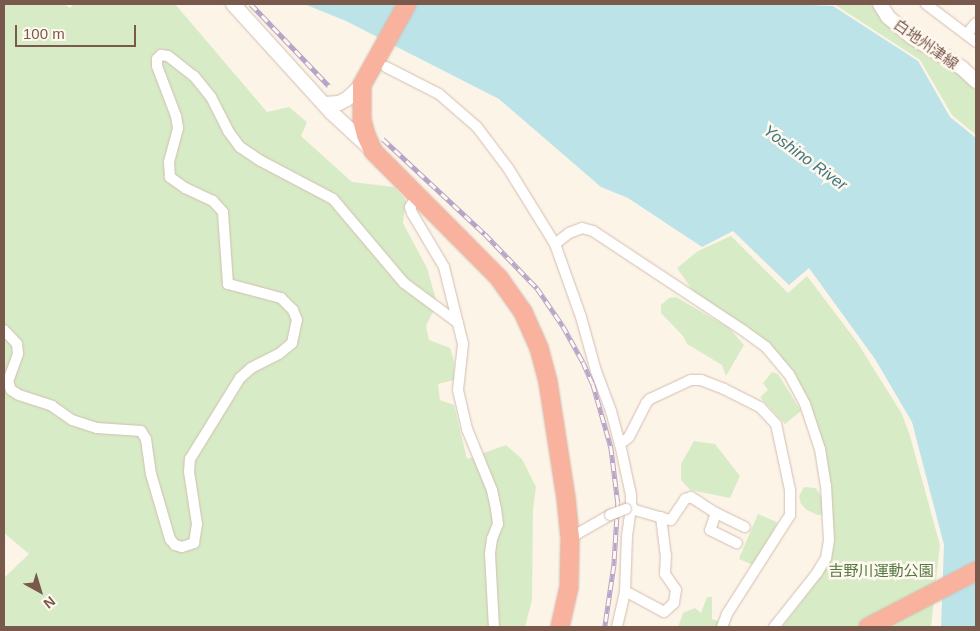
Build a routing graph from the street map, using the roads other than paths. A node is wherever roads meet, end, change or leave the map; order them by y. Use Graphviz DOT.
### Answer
graph roads {
  1 [pos="233,4"];
  2 [pos="407,4"];
  3 [pos="880,4"];
  4 [pos="934,6"];
  5 [pos="976,23"];
  6 [pos="967,34"];
  7 [pos="976,42"];
  8 [pos="386,67"];
  9 [pos="974,76"];
  10 [pos="358,97"];
  11 [pos="324,104"];
  12 [pos="373,151"];
  13 [pos="417,196"];
  14 [pos="555,244"];
  15 [pos="458,323"];
  16 [pos="4,330"];
  17 [pos="620,444"];
  18 [pos="628,508"];
  19 [pos="716,514"];
  20 [pos="661,517"];
  21 [pos="745,527"];
  22 [pos="570,538"];
  23 [pos="737,543"];
  24 [pos="976,571"];
  25 [pos="625,591"];
  26 [pos="494,627"];
  27 [pos="560,627"];
  28 [pos="617,627"];
  29 [pos="722,627"];
  30 [pos="774,627"];
  31 [pos="868,627"];
  1 -- 11 [label="street"];
  2 -- 10 [label="highway"];
  3 -- 9 [label="street, 白地州津線"];
  4 -- 6 [label="street"];
  5 -- 6 [label="street"];
  6 -- 7 [label="street"];
  8 -- 14 [label="street"];
  10 -- 11 [label="street"];
  10 -- 12 [label="highway"];
  11 -- 12 [label="street"];
  12 -- 13 [label="highway"];
  13 -- 15 [label="street"];
  13 -- 22 [label="highway"];
  14 -- 17 [label="street"];
  14 -- 30 [label="street"];
  15 -- 16 [label="street"];
  15 -- 26 [label="street"];
  17 -- 18 [label="street"];
  17 -- 29 [label="street"];
  18 -- 20 [label="street"];
  18 -- 22 [label="street, bridge"];
  18 -- 25 [label="street"];
  19 -- 20 [label="street"];
  19 -- 21 [label="street"];
  19 -- 23 [label="street"];
  20 -- 25 [label="street"];
  22 -- 27 [label="highway"];
  24 -- 31 [label="highway"];
  25 -- 28 [label="street"];
}
